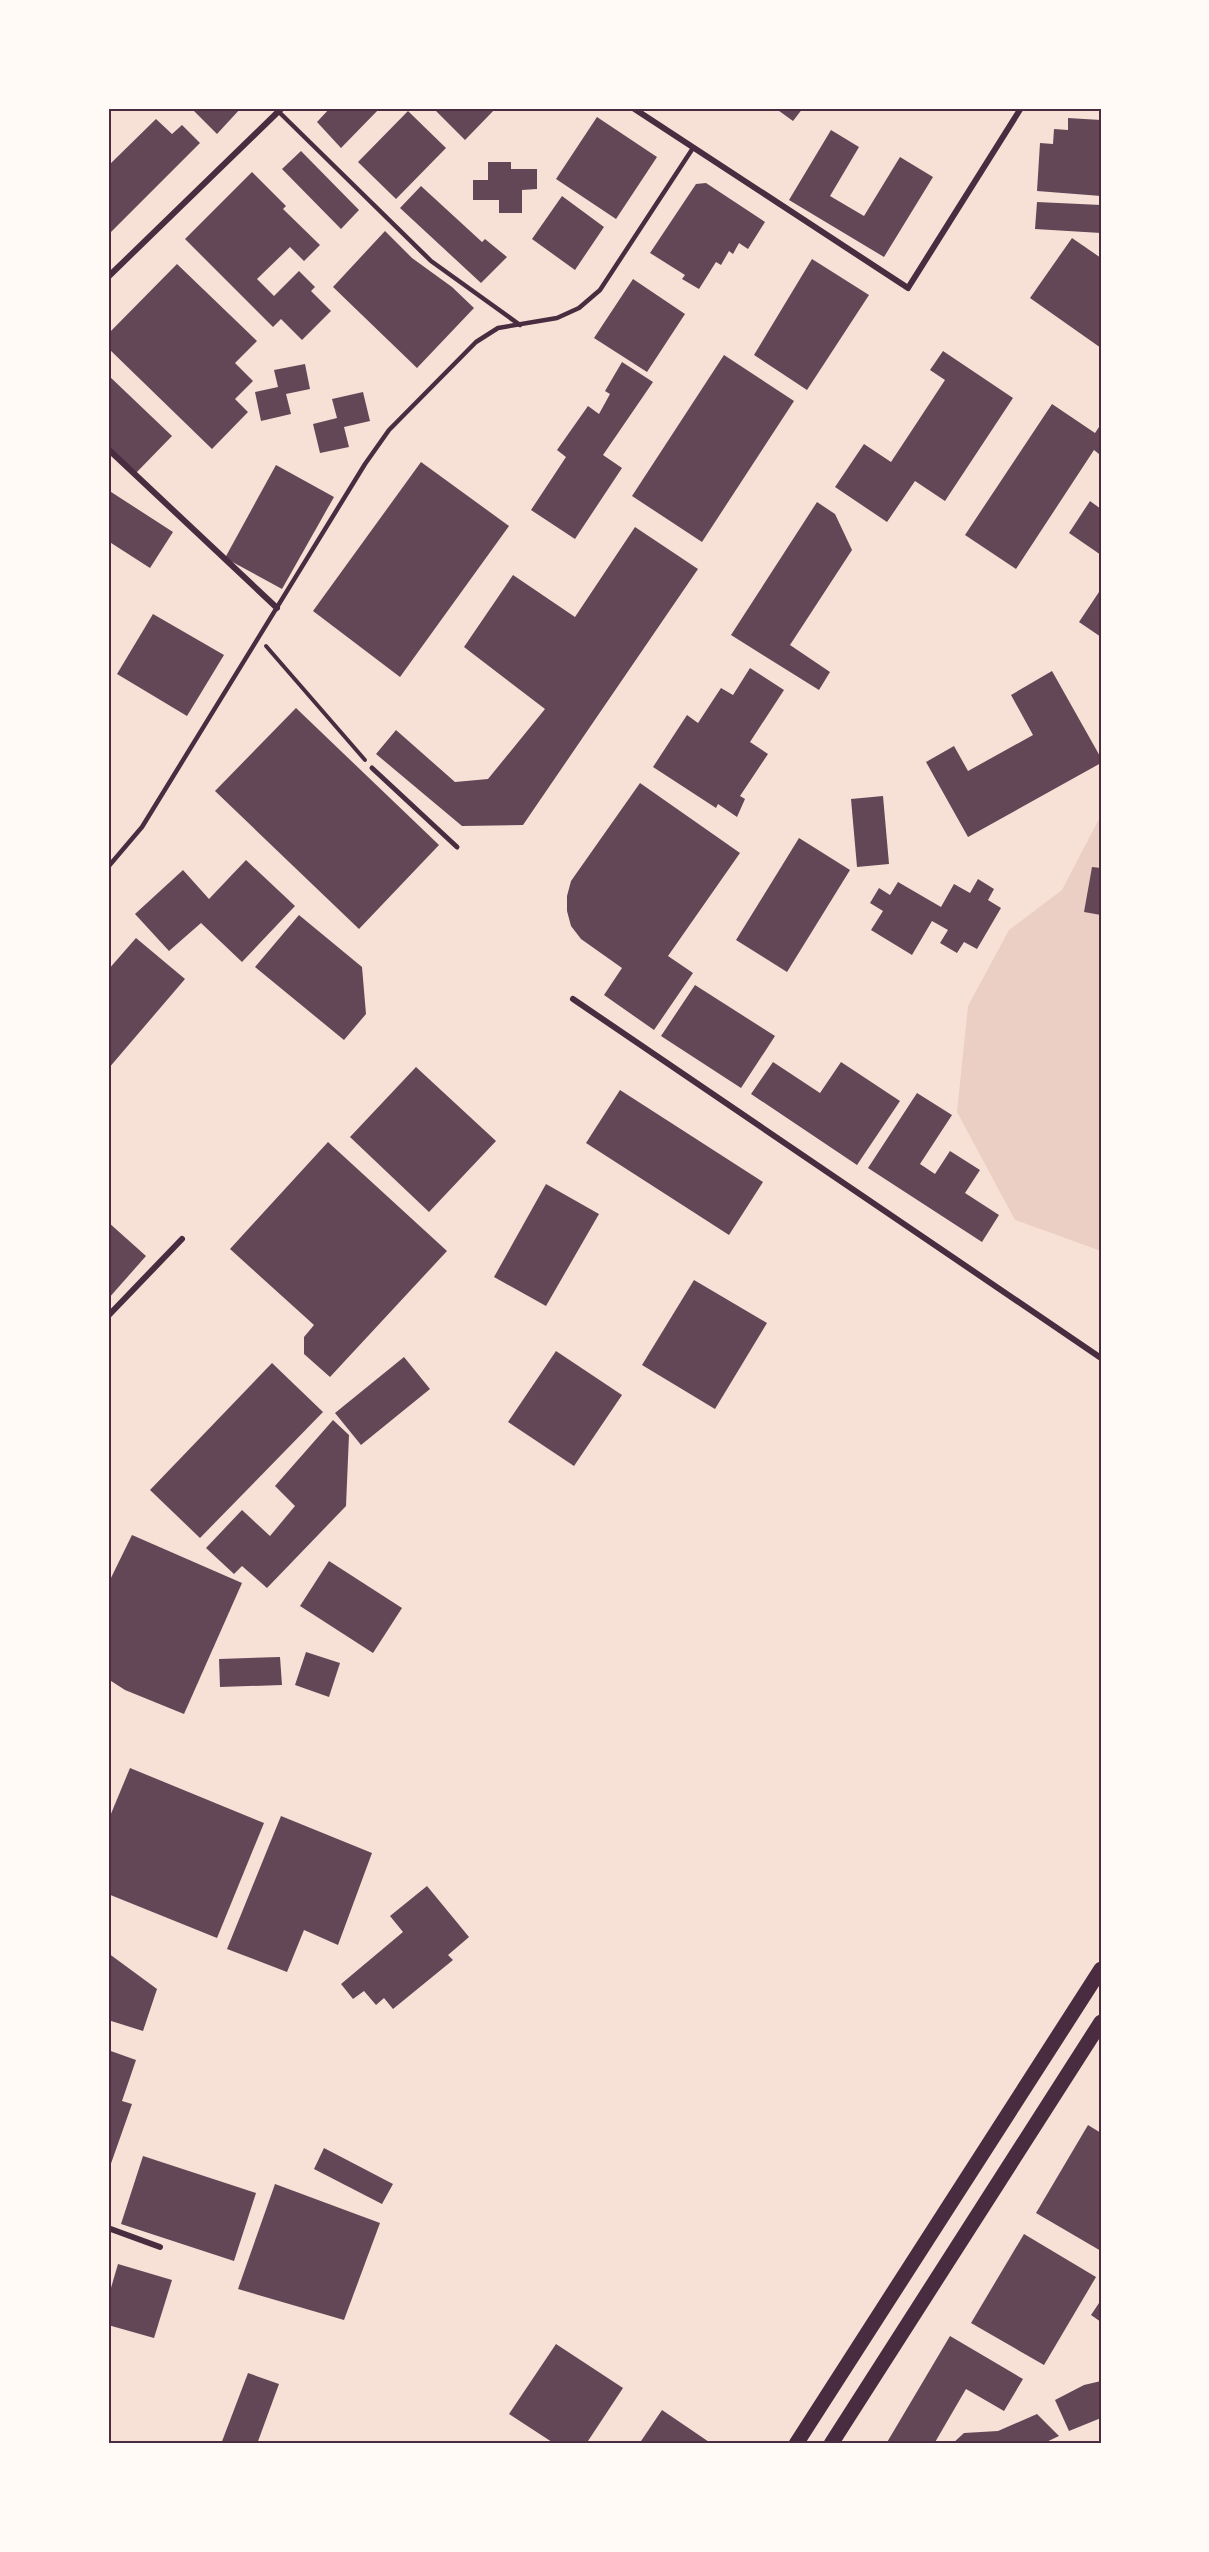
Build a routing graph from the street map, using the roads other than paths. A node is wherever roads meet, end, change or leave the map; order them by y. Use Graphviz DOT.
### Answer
graph roads {
  1 [pos="633,108"];
  2 [pos="1021,108"];
  3 [pos="281,110"];
  4 [pos="693,148"];
  5 [pos="108,278"];
  6 [pos="520,326"];
  7 [pos="108,449"];
  8 [pos="277,608"];
  9 [pos="372,768"];
  10 [pos="457,847"];
  11 [pos="108,867"];
  12 [pos="573,999"];
  13 [pos="182,1239"];
  14 [pos="108,1316"];
  15 [pos="1101,1358"];
  16 [pos="1101,1969"];
  17 [pos="1101,2022"];
  18 [pos="108,2228"];
  19 [pos="160,2247"];
  20 [pos="796,2444"];
  21 [pos="831,2444"];
  1 -- 4 [label="street"];
  2 -- 4 [label="street"];
  3 -- 5 [label="street"];
  3 -- 6 [label="lane"];
  4 -- 6 [label="lane"];
  6 -- 8 [label="lane"];
  7 -- 8 [label="street"];
  8 -- 11 [label="lane"];
  9 -- 10 [label="street"];
  12 -- 15 [label="street"];
  13 -- 14 [label="street"];
  16 -- 20 [label="main road"];
  17 -- 21 [label="main road"];
  18 -- 19 [label="street"];
}
